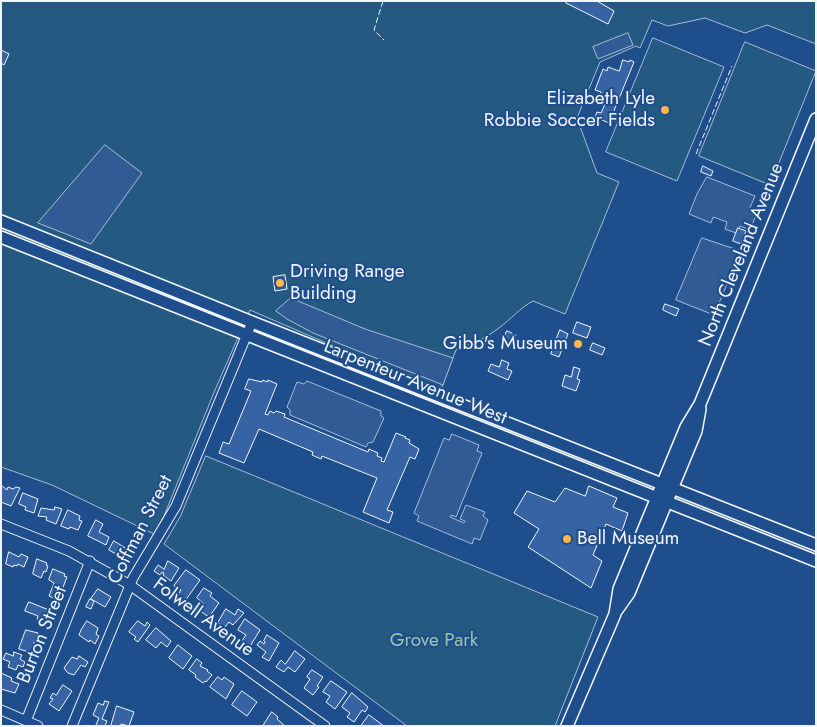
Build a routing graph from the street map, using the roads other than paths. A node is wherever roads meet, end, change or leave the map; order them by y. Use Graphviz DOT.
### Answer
graph roads {
  1 [pos="816,119"];
  2 [pos="1,221"];
  3 [pos="1,237"];
  4 [pos="252,322"];
  5 [pos="246,336"];
  6 [pos="513,425"];
  7 [pos="508,439"];
  8 [pos="667,486"];
  9 [pos="662,500"];
  10 [pos="1,524"];
  11 [pos="816,545"];
  12 [pos="90,561"];
  13 [pos="816,562"];
  14 [pos="130,585"];
  15 [pos="1,710"];
  16 [pos="26,721"];
  17 [pos="38,726"];
  18 [pos="72,726"];
  19 [pos="325,726"];
  20 [pos="567,726"];
  1 -- 8 [label="main road, North Cleveland Avenue"];
  2 -- 4 [label="main road, Larpenteur Avenue West"];
  3 -- 5 [label="main road, Larpenteur Avenue West"];
  4 -- 5 [label="street, Coffman Street"];
  4 -- 6 [label="main road, Larpenteur Avenue West"];
  5 -- 7 [label="main road, Larpenteur Avenue West"];
  5 -- 14 [label="street, Coffman Street"];
  6 -- 7 [label="main road"];
  6 -- 8 [label="main road, Larpenteur Avenue West"];
  7 -- 9 [label="main road, Larpenteur Avenue West"];
  8 -- 9 [label="main road, North Cleveland Avenue"];
  8 -- 11 [label="main road, Larpenteur Avenue West"];
  9 -- 13 [label="main road, Larpenteur Avenue West"];
  9 -- 20 [label="main road, North Cleveland Avenue"];
  10 -- 12 [label="street, Folwell Avenue"];
  12 -- 14 [label="street, Folwell Avenue"];
  12 -- 16 [label="street, Burton Street"];
  14 -- 18 [label="street, Coffman Street"];
  14 -- 19 [label="street, Folwell Avenue"];
  15 -- 16 [label="street"];
  16 -- 17 [label="street"];
}
